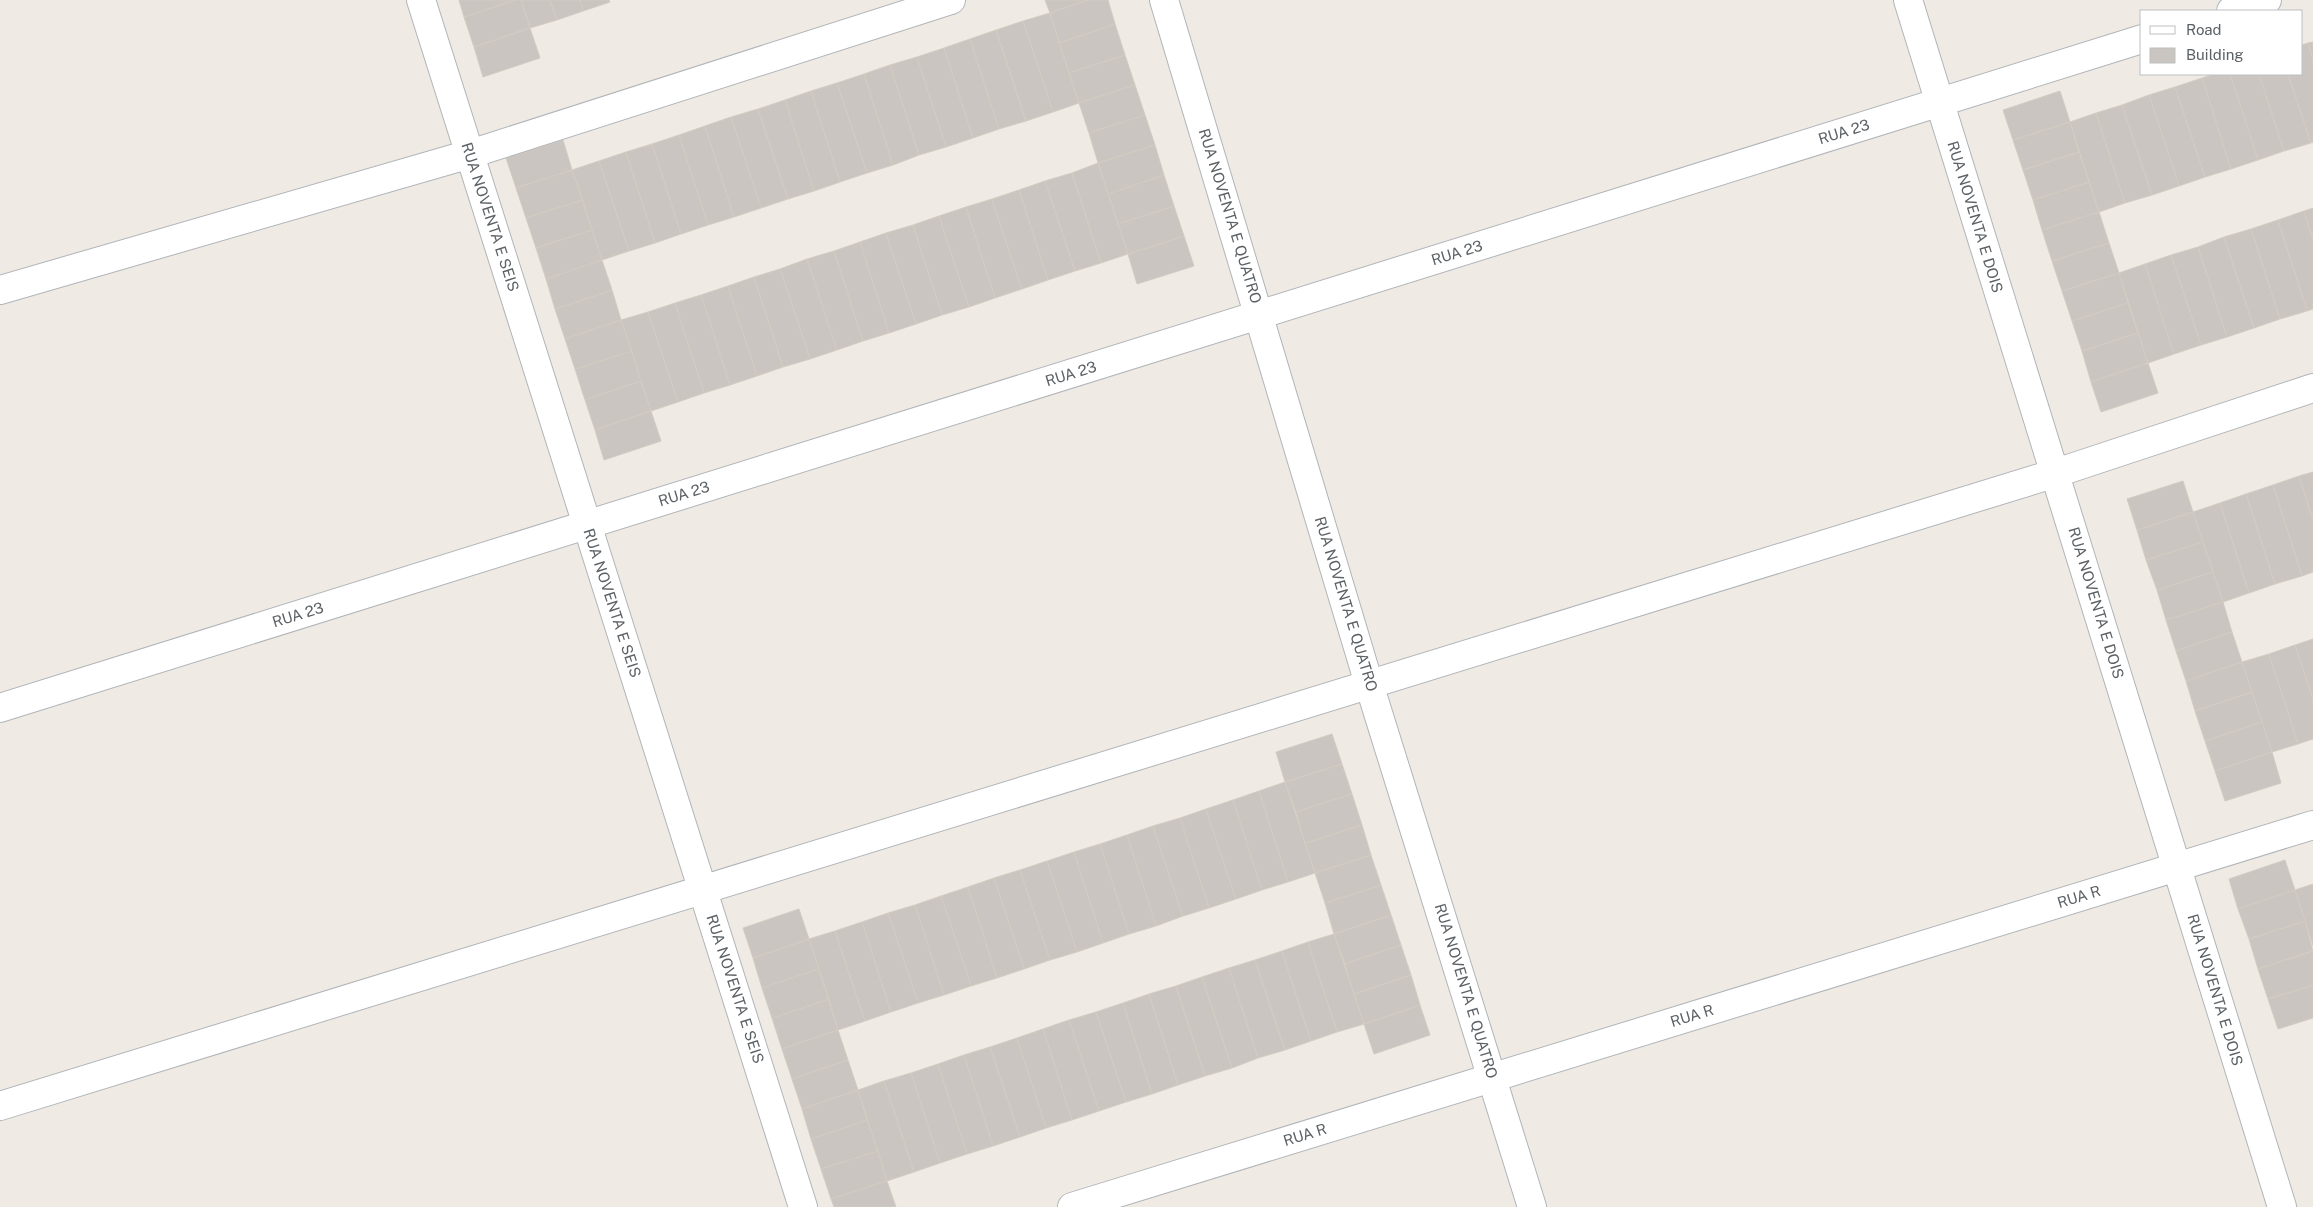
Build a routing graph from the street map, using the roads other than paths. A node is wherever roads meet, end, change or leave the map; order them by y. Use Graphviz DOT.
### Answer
graph roads {
  1 [pos="421,0"];
  2 [pos="951,0"];
  3 [pos="1164,0"];
  4 [pos="1908,0"];
  5 [pos="2267,0"];
  6 [pos="2234,10"];
  7 [pos="2140,40"];
  8 [pos="1940,102"];
  9 [pos="470,154"];
  10 [pos="0,290"];
  11 [pos="1260,315"];
  12 [pos="2313,388"];
  13 [pos="2056,473"];
  14 [pos="587,525"];
  15 [pos="1369,684"];
  16 [pos="0,708"];
  17 [pos="2313,825"];
  18 [pos="2177,867"];
  19 [pos="703,890"];
  20 [pos="1493,1077"];
  21 [pos="0,1106"];
  22 [pos="803,1207"];
  23 [pos="1072,1207"];
  24 [pos="1532,1207"];
  25 [pos="2282,1207"];
  1 -- 9 [label="street, RUA NOVENTA E SEIS"];
  2 -- 9 [label="street"];
  3 -- 11 [label="street, RUA NOVENTA E QUATRO"];
  4 -- 8 [label="street, RUA NOVENTA E DOIS"];
  5 -- 6 [label="street"];
  7 -- 8 [label="street, RUA 23"];
  8 -- 11 [label="street, RUA 23"];
  8 -- 13 [label="street, RUA NOVENTA E DOIS"];
  9 -- 10 [label="street"];
  9 -- 14 [label="street, RUA NOVENTA E SEIS"];
  11 -- 14 [label="street, RUA 23"];
  11 -- 15 [label="street, RUA NOVENTA E QUATRO"];
  12 -- 13 [label="street"];
  13 -- 15 [label="street"];
  13 -- 18 [label="street, RUA NOVENTA E DOIS"];
  14 -- 16 [label="street, RUA 23"];
  14 -- 19 [label="street, RUA NOVENTA E SEIS"];
  15 -- 19 [label="street"];
  15 -- 20 [label="street, RUA NOVENTA E QUATRO"];
  17 -- 18 [label="street, RUA R"];
  18 -- 20 [label="street, RUA R"];
  18 -- 25 [label="street, RUA NOVENTA E DOIS"];
  19 -- 21 [label="street"];
  19 -- 22 [label="street, RUA NOVENTA E SEIS"];
  20 -- 23 [label="street, RUA R"];
  20 -- 24 [label="street, RUA NOVENTA E QUATRO"];
}
